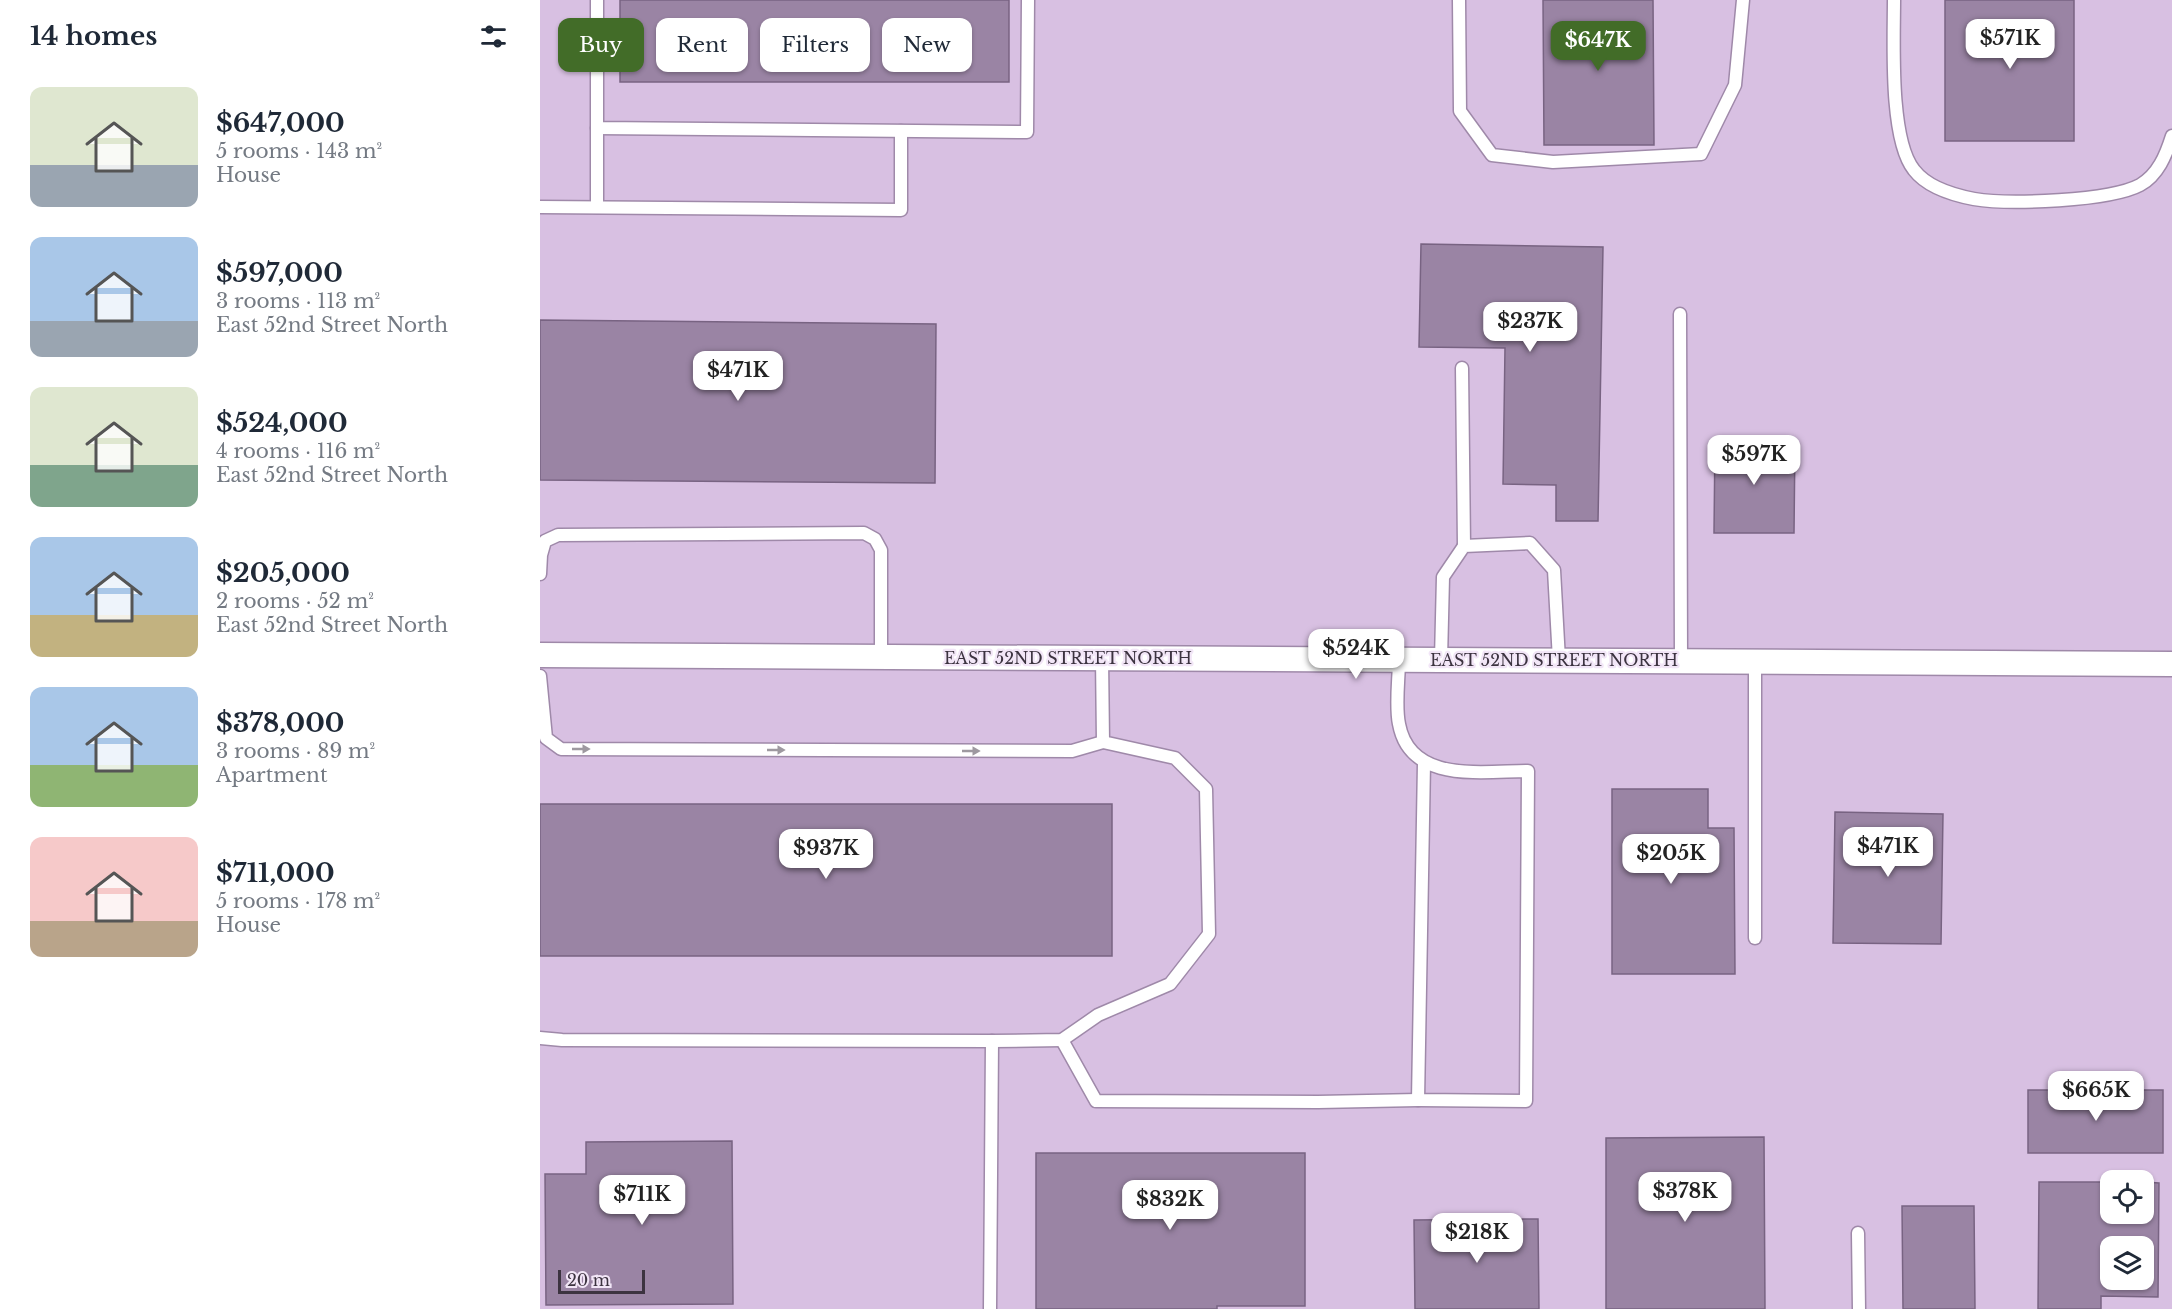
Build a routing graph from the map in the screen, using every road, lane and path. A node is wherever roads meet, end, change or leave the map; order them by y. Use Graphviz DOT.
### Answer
graph roads {
  1 [pos="597,0"];
  2 [pos="1028,0"];
  3 [pos="1458,0"];
  4 [pos="1743,0"];
  5 [pos="1894,0"];
  6 [pos="597,128"];
  7 [pos="901,131"];
  8 [pos="2172,136"];
  9 [pos="540,207"];
  10 [pos="597,207"];
  11 [pos="1680,314"];
  12 [pos="1462,368"];
  13 [pos="1464,546"];
  14 [pos="540,574"];
  15 [pos="540,655"];
  16 [pos="881,657"];
  17 [pos="1102,658"];
  18 [pos="1399,659"];
  19 [pos="1441,659"];
  20 [pos="1558,660"];
  21 [pos="1682,661"];
  22 [pos="1755,661"];
  23 [pos="2172,664"];
  24 [pos="540,676"];
  25 [pos="1103,742"];
  26 [pos="1424,763"];
  27 [pos="1755,938"];
  28 [pos="540,1038"];
  29 [pos="1062,1040"];
  30 [pos="992,1041"];
  31 [pos="1418,1100"];
  32 [pos="1858,1233"];
  33 [pos="990,1309"];
  34 [pos="1859,1309"];
  1 -- 6 [label="lane"];
  2 -- 7 [label="lane"];
  3 -- 4 [label="lane"];
  5 -- 8 [label="lane"];
  6 -- 7 [label="lane"];
  6 -- 10 [label="lane"];
  7 -- 10 [label="lane"];
  9 -- 10 [label="lane"];
  11 -- 21 [label="lane"];
  12 -- 13 [label="lane"];
  13 -- 19 [label="lane"];
  13 -- 20 [label="lane"];
  14 -- 16 [label="lane"];
  15 -- 16 [label="street, EAST 52ND STREET NORTH"];
  16 -- 17 [label="street, EAST 52ND STREET NORTH"];
  17 -- 18 [label="street, EAST 52ND STREET NORTH"];
  17 -- 25 [label="lane"];
  18 -- 19 [label="street, EAST 52ND STREET NORTH"];
  18 -- 26 [label="lane"];
  19 -- 20 [label="street, EAST 52ND STREET NORTH"];
  20 -- 21 [label="street, EAST 52ND STREET NORTH"];
  21 -- 22 [label="street, EAST 52ND STREET NORTH"];
  22 -- 23 [label="street, EAST 52ND STREET NORTH"];
  22 -- 27 [label="lane"];
  24 -- 25 [label="lane, one-way"];
  25 -- 29 [label="lane"];
  26 -- 31 [label="lane"];
  26 -- 31 [label="lane"];
  28 -- 30 [label="lane"];
  29 -- 30 [label="lane"];
  29 -- 31 [label="lane"];
  30 -- 33 [label="lane"];
  32 -- 34 [label="lane"];
}
